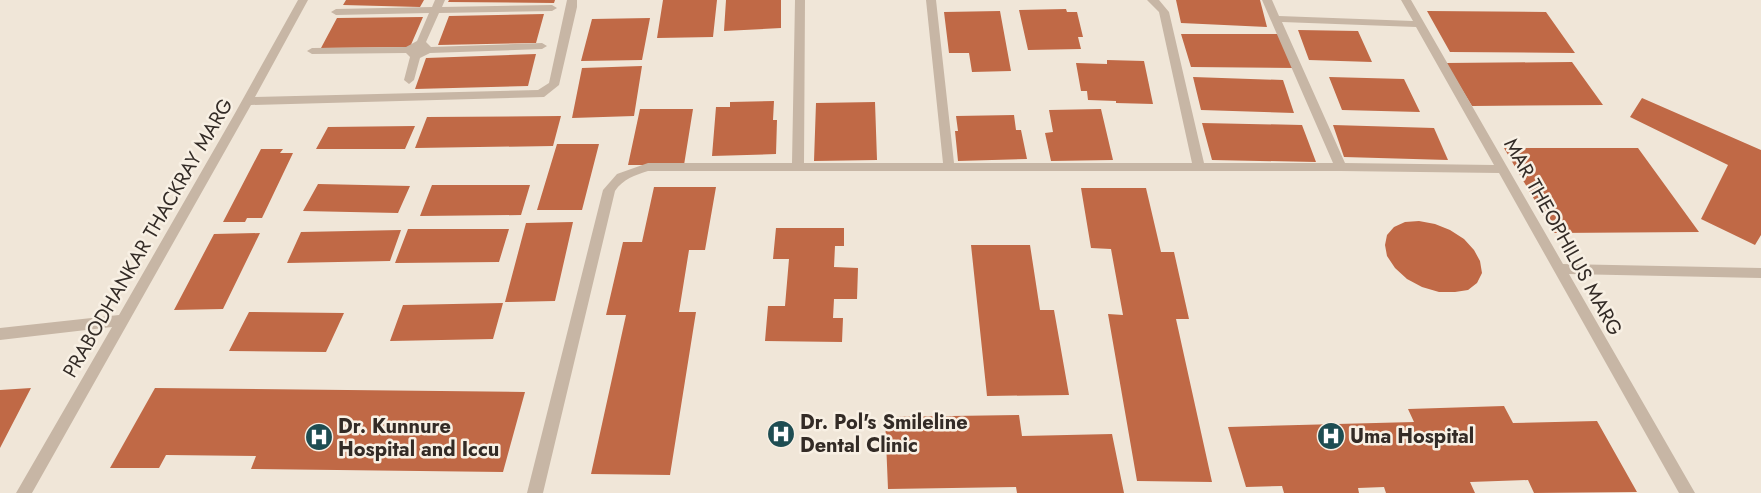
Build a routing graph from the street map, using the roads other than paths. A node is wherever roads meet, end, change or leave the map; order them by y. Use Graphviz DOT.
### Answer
graph roads {
  1 [pos="303,0"];
  2 [pos="440,0"];
  3 [pos="572,0"];
  4 [pos="800,0"];
  5 [pos="931,0"];
  6 [pos="1152,0"];
  7 [pos="1267,0"];
  8 [pos="1406,0"];
  9 [pos="552,8"];
  10 [pos="437,11"];
  11 [pos="336,12"];
  12 [pos="1276,20"];
  13 [pos="1420,24"];
  14 [pos="425,46"];
  15 [pos="542,46"];
  16 [pos="312,51"];
  17 [pos="411,53"];
  18 [pos="409,80"];
  19 [pos="248,101"];
  20 [pos="798,167"];
  21 [pos="949,167"];
  22 [pos="1199,167"];
  23 [pos="1341,167"];
  24 [pos="1504,170"];
  25 [pos="1559,269"];
  26 [pos="1761,273"];
  27 [pos="123,320"];
  28 [pos="0,334"];
  29 [pos="24,493"];
  30 [pos="535,493"];
  31 [pos="1687,493"];
  1 -- 19 [label="street, PRABODHANKAR THACKRAY MARG"];
  2 -- 10 [label="street"];
  3 -- 19 [label="street"];
  4 -- 20 [label="street"];
  5 -- 21 [label="street"];
  6 -- 22 [label="street"];
  7 -- 12 [label="street"];
  8 -- 13 [label="street, MAR THEOPHILUS MARG"];
  9 -- 10 [label="street"];
  10 -- 11 [label="street"];
  10 -- 14 [label="street"];
  12 -- 13 [label="street"];
  12 -- 23 [label="street"];
  13 -- 24 [label="street, MAR THEOPHILUS MARG"];
  14 -- 15 [label="street"];
  14 -- 17 [label="street"];
  16 -- 17 [label="street"];
  17 -- 18 [label="street"];
  19 -- 27 [label="street, PRABODHANKAR THACKRAY MARG"];
  20 -- 21 [label="street"];
  20 -- 30 [label="street"];
  21 -- 22 [label="street"];
  22 -- 23 [label="street"];
  23 -- 24 [label="street"];
  24 -- 25 [label="street, MAR THEOPHILUS MARG"];
  25 -- 26 [label="street"];
  25 -- 31 [label="street, MAR THEOPHILUS MARG"];
  27 -- 28 [label="street"];
  27 -- 29 [label="street, PRABODHANKAR THACKRAY MARG"];
}
